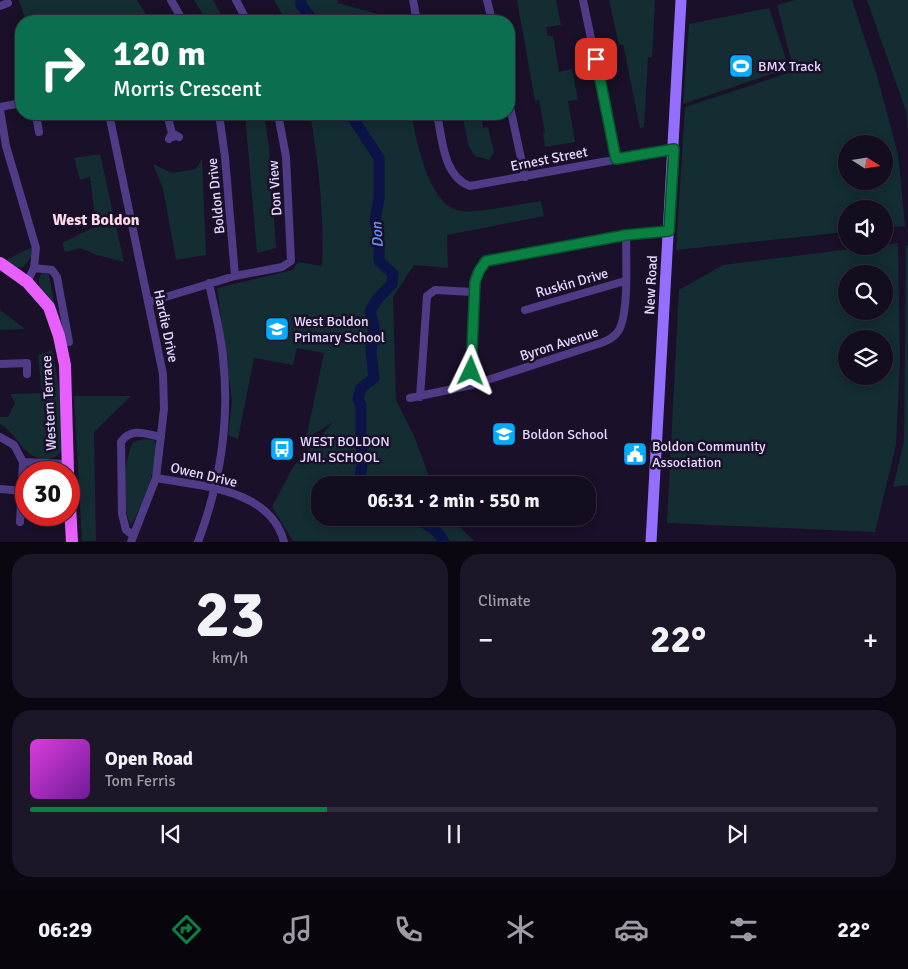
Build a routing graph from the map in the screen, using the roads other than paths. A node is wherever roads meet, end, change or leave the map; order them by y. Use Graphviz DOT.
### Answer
graph roads {
  1 [pos="171,0"];
  2 [pos="236,0"];
  3 [pos="413,0"];
  4 [pos="487,0"];
  5 [pos="583,0"];
  6 [pos="682,0"];
  7 [pos="8,3"];
  8 [pos="0,6"];
  9 [pos="180,15"];
  10 [pos="244,15"];
  11 [pos="417,15"];
  12 [pos="491,15"];
  13 [pos="15,105"];
  14 [pos="0,108"];
  15 [pos="37,120"];
  16 [pos="110,120"];
  17 [pos="169,120"];
  18 [pos="220,120"];
  19 [pos="279,120"];
  20 [pos="438,120"];
  21 [pos="513,120"];
  22 [pos="39,132"];
  23 [pos="173,136"];
  24 [pos="3,147"];
  25 [pos="674,149"];
  26 [pos="616,159"];
  27 [pos="524,177"];
  28 [pos="669,231"];
  29 [pos="626,235"];
  30 [pos="0,263"];
  31 [pos="34,268"];
  32 [pos="235,276"];
  33 [pos="625,281"];
  34 [pos="27,282"];
  35 [pos="209,283"];
  36 [pos="474,292"];
  37 [pos="149,302"];
  38 [pos="525,311"];
  39 [pos="69,342"];
  40 [pos="0,364"];
  41 [pos="27,374"];
  42 [pos="472,386"];
  43 [pos="420,396"];
  44 [pos="410,398"];
  45 [pos="0,437"];
  46 [pos="161,437"];
  47 [pos="22,461"];
  48 [pos="67,461"];
  49 [pos="156,478"];
  50 [pos="216,488"];
  51 [pos="0,489"];
  52 [pos="15,490"];
  53 [pos="71,526"];
  54 [pos="132,538"];
  55 [pos="72,542"];
  56 [pos="198,542"];
  57 [pos="284,542"];
  58 [pos="650,542"];
  1 -- 9 [label="street"];
  2 -- 10 [label="street"];
  3 -- 11 [label="street"];
  4 -- 12 [label="street"];
  5 -- 26 [label="street"];
  6 -- 25 [label="main road, New Road"];
  7 -- 8 [label="street"];
  13 -- 14 [label="street"];
  14 -- 24 [label="street"];
  15 -- 22 [label="street"];
  16 -- 37 [label="street, Hardie Drive"];
  17 -- 23 [label="street"];
  18 -- 32 [label="street, Boldon Drive"];
  19 -- 32 [label="street, Don View"];
  20 -- 27 [label="street, Ernest Street"];
  21 -- 27 [label="street"];
  24 -- 31 [label="street"];
  25 -- 26 [label="street, Ernest Street"];
  25 -- 28 [label="main road, New Road"];
  26 -- 27 [label="street, Ernest Street"];
  28 -- 29 [label="street"];
  28 -- 58 [label="main road, New Road"];
  29 -- 33 [label="street, Byron Avenue"];
  29 -- 36 [label="street"];
  30 -- 34 [label="main road, Western Terrace"];
  31 -- 34 [label="street"];
  31 -- 39 [label="street"];
  32 -- 35 [label="street"];
  33 -- 38 [label="street, Ruskin Drive"];
  33 -- 42 [label="street, Byron Avenue"];
  34 -- 48 [label="main road, Western Terrace"];
  35 -- 37 [label="street"];
  35 -- 50 [label="street"];
  36 -- 42 [label="street"];
  36 -- 43 [label="street"];
  37 -- 46 [label="street, Hardie Drive"];
  40 -- 41 [label="street"];
  42 -- 43 [label="street, Byron Avenue"];
  43 -- 44 [label="street, Byron Avenue"];
  45 -- 47 [label="street"];
  46 -- 49 [label="street, Hardie Drive"];
  46 -- 54 [label="street"];
  49 -- 50 [label="street, Owen Drive"];
  49 -- 54 [label="street, Hardie Drive"];
  50 -- 56 [label="street"];
  50 -- 57 [label="street, Owen Drive"];
  51 -- 52 [label="street"];
  53 -- 55 [label="main road"];
}
